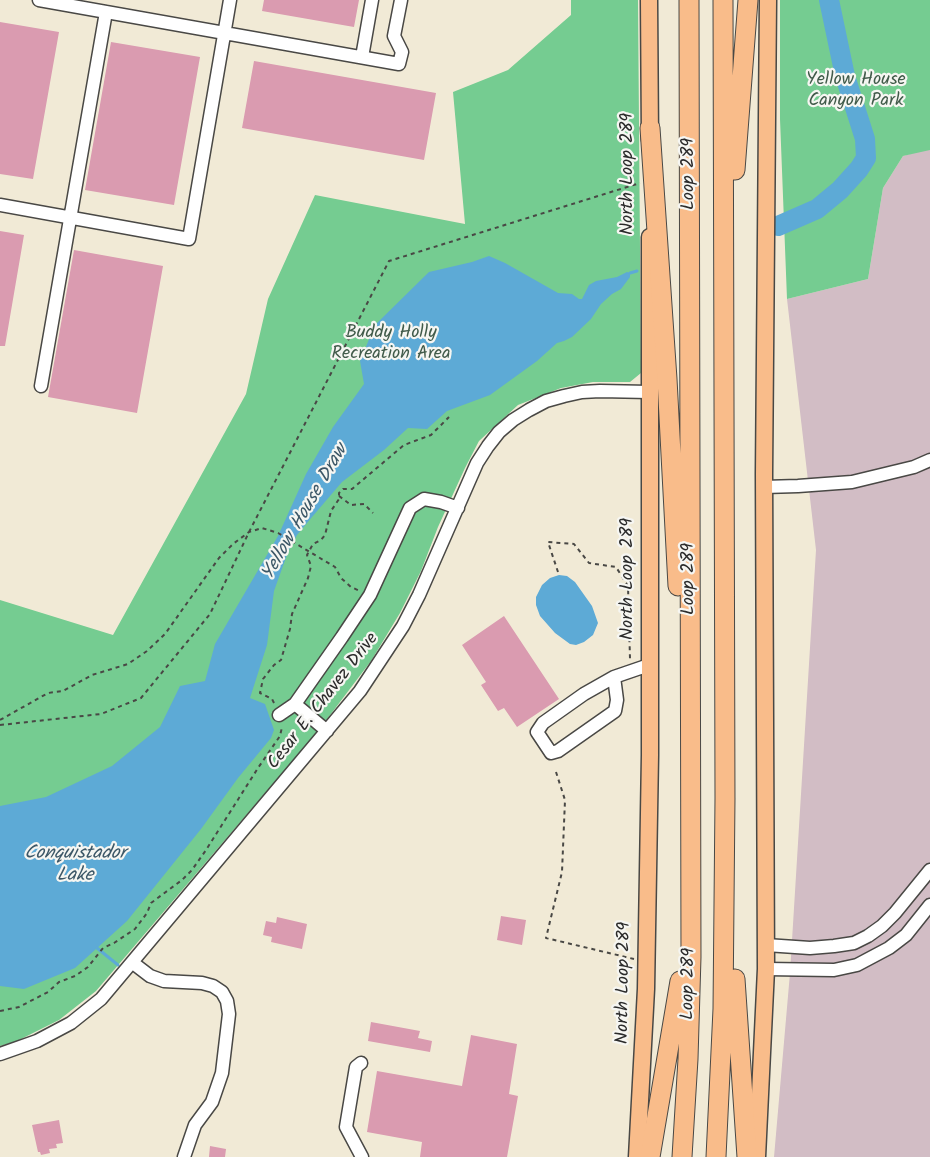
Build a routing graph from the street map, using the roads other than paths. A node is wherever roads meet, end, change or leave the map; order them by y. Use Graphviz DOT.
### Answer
graph roads {
  1 [pos="39,0"];
  2 [pos="230,0"];
  3 [pos="372,0"];
  4 [pos="401,0"];
  5 [pos="648,0"];
  6 [pos="689,0"];
  7 [pos="723,0"];
  8 [pos="748,0"];
  9 [pos="768,0"];
  10 [pos="106,12"];
  11 [pos="224,32"];
  12 [pos="362,57"];
  13 [pos="650,128"];
  14 [pos="0,206"];
  15 [pos="71,218"];
  16 [pos="724,261"];
  17 [pos="41,386"];
  18 [pos="650,392"];
  19 [pos="930,460"];
  20 [pos="764,487"];
  21 [pos="458,508"];
  22 [pos="649,665"];
  23 [pos="614,677"];
  24 [pos="295,704"];
  25 [pos="690,713"];
  26 [pos="279,715"];
  27 [pos="327,731"];
  28 [pos="725,798"];
  29 [pos="930,870"];
  30 [pos="690,888"];
  31 [pos="930,905"];
  32 [pos="766,945"];
  33 [pos="133,963"];
  34 [pos="766,970"];
  35 [pos="0,1054"];
  36 [pos="361,1064"];
  37 [pos="184,1157"];
  38 [pos="362,1157"];
  39 [pos="637,1157"];
  40 [pos="650,1157"];
  41 [pos="682,1157"];
  42 [pos="716,1157"];
  43 [pos="747,1157"];
  44 [pos="757,1157"];
  1 -- 10 [label="street"];
  2 -- 11 [label="street"];
  3 -- 12 [label="street"];
  4 -- 12 [label="street"];
  5 -- 13 [label="main road, North Loop 289"];
  6 -- 25 [label="highway, Loop 289"];
  7 -- 16 [label="highway, Loop 289"];
  8 -- 16 [label="highway"];
  9 -- 20 [label="main road"];
  10 -- 11 [label="street"];
  10 -- 15 [label="street"];
  11 -- 12 [label="street"];
  11 -- 15 [label="street"];
  13 -- 18 [label="main road, North Loop 289"];
  13 -- 25 [label="highway"];
  14 -- 15 [label="street"];
  15 -- 17 [label="street"];
  16 -- 28 [label="highway, Loop 289"];
  18 -- 21 [label="street, Cesar E. Chavez Drive"];
  18 -- 22 [label="main road, North Loop 289"];
  19 -- 20 [label="street"];
  20 -- 32 [label="main road"];
  21 -- 24 [label="street"];
  21 -- 27 [label="street, Cesar E. Chavez Drive"];
  22 -- 23 [label="street"];
  22 -- 39 [label="main road, North Loop 289"];
  23 -- 23 [label="street"];
  24 -- 26 [label="street"];
  24 -- 27 [label="street"];
  25 -- 30 [label="highway, Loop 289"];
  27 -- 33 [label="street, Cesar E. Chavez Drive"];
  28 -- 42 [label="highway, Loop 289"];
  28 -- 43 [label="highway"];
  29 -- 32 [label="street"];
  30 -- 40 [label="highway"];
  30 -- 41 [label="highway, Loop 289"];
  31 -- 34 [label="street"];
  32 -- 34 [label="main road"];
  33 -- 35 [label="street, Cesar E. Chavez Drive"];
  33 -- 37 [label="street"];
  34 -- 44 [label="main road"];
  36 -- 38 [label="street"];
}
